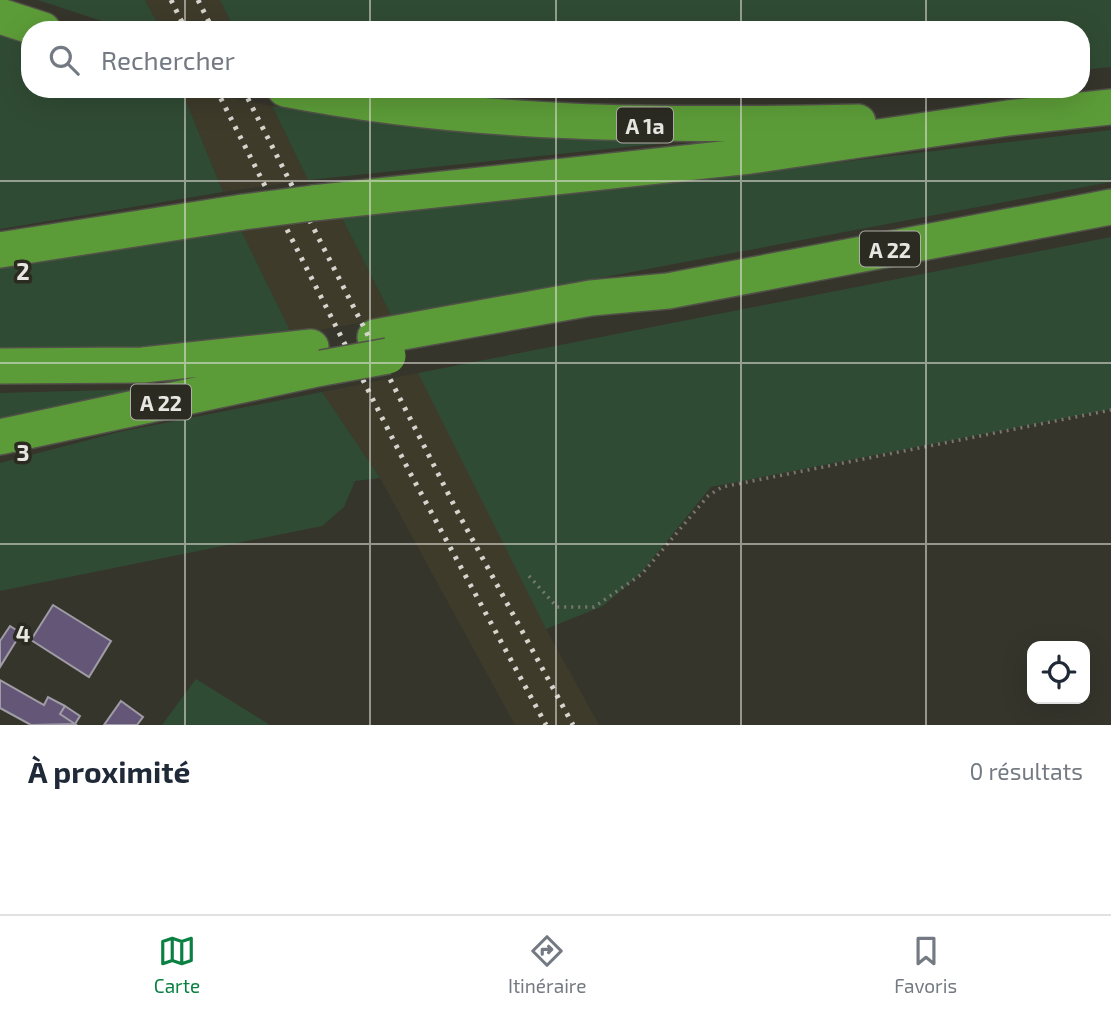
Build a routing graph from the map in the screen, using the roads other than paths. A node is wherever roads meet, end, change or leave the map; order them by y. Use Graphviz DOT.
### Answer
graph roads {
  1 [pos="0,16"];
  2 [pos="21,23"];
  3 [pos="346,98"];
  4 [pos="1111,107"];
  5 [pos="1008,118"];
  6 [pos="1111,206"];
  7 [pos="0,250"];
  8 [pos="316,357"];
  9 [pos="0,366"];
  10 [pos="0,437"];
  1 -- 2 [label="highway"];
  3 -- 5 [label="highway, A 1a"];
  4 -- 5 [label="highway"];
  5 -- 7 [label="highway, bridge"];
  6 -- 8 [label="highway, A 22, bridge"];
  8 -- 9 [label="highway"];
  8 -- 10 [label="highway, A 22"];
}
